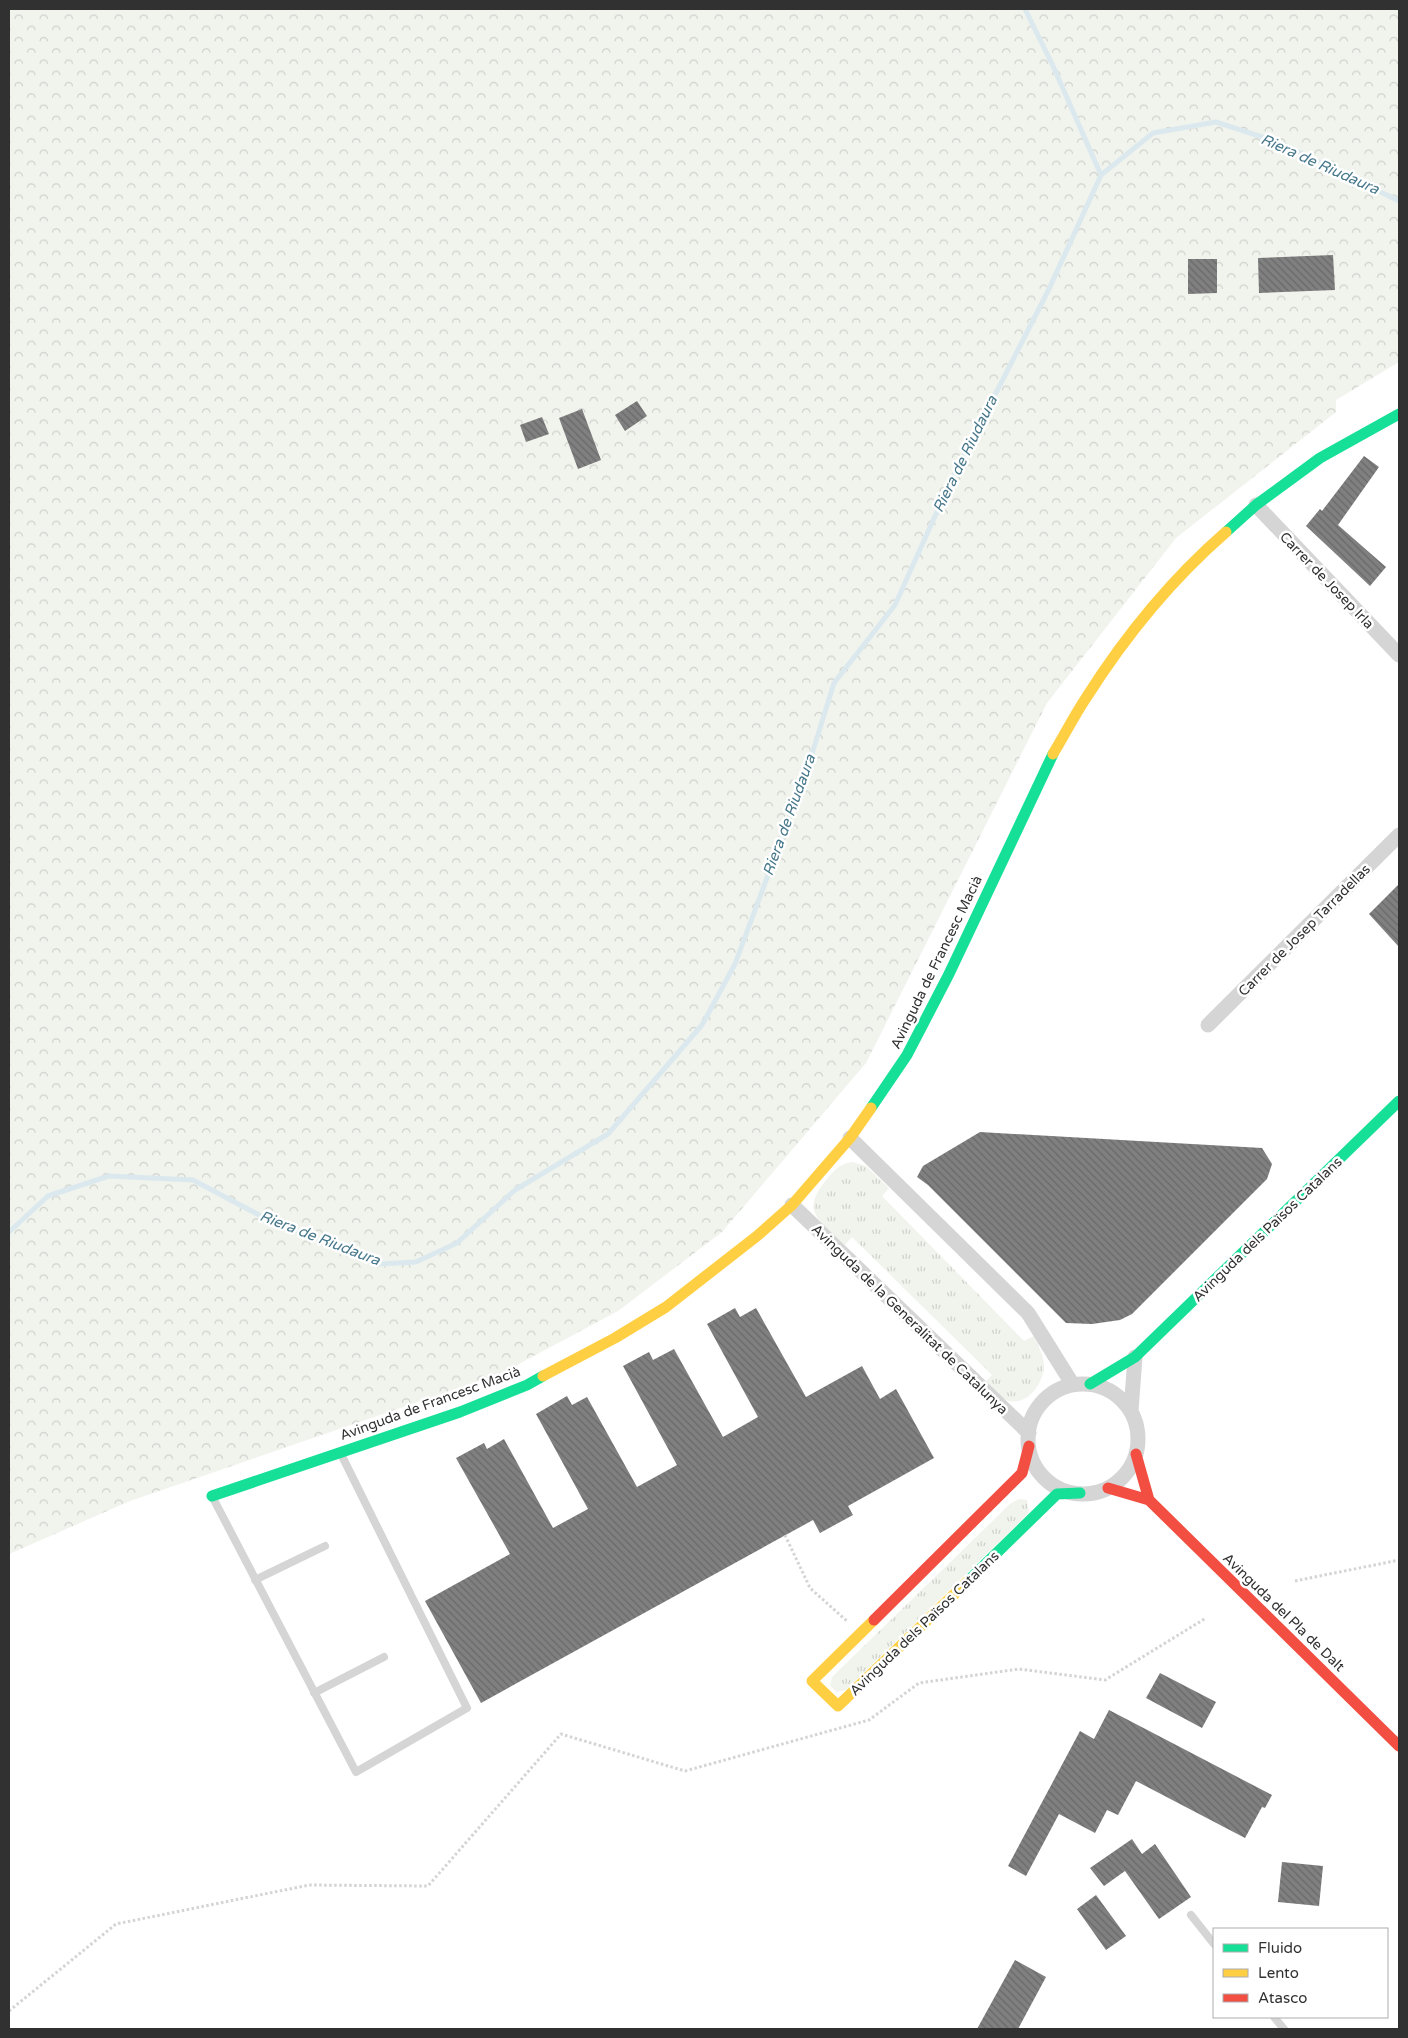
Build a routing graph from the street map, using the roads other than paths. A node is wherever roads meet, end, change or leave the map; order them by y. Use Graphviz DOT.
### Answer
graph roads {
  1 [pos="1399,414"];
  2 [pos="1256,505"];
  3 [pos="1399,655"];
  4 [pos="1399,835"];
  5 [pos="1208,1025"];
  6 [pos="1399,1101"];
  7 [pos="850,1138"];
  8 [pos="792,1205"];
  9 [pos="1135,1357"];
  10 [pos="1090,1384"];
  11 [pos="1073,1385"];
  12 [pos="1131,1411"];
  13 [pos="1029,1440"];
  14 [pos="339,1452"];
  15 [pos="1136,1454"];
  16 [pos="1108,1488"];
  17 [pos="1080,1493"];
  18 [pos="212,1496"];
  19 [pos="1149,1500"];
  20 [pos="325,1546"];
  21 [pos="256,1580"];
  22 [pos="384,1657"];
  23 [pos="314,1693"];
  24 [pos="1399,1746"];
  25 [pos="1191,1915"];
  26 [pos="1213,1943"];
  27 [pos="1275,2018"];
  28 [pos="1284,2029"];
  1 -- 2 [label="street, Avinguda de Francesc Macià"];
  2 -- 3 [label="street, Carrer de Josep Irla"];
  2 -- 7 [label="street, Avinguda de Francesc Macià"];
  4 -- 5 [label="street, Carrer de Josep Tarradellas"];
  6 -- 9 [label="street, Avinguda dels Països Catalans"];
  7 -- 8 [label="street, Avinguda de Francesc Macià"];
  7 -- 11 [label="street"];
  8 -- 13 [label="street, Avinguda de la Generalitat de Catalunya"];
  8 -- 14 [label="street, Avinguda de Francesc Macià"];
  9 -- 10 [label="street, Avinguda dels Països Catalans"];
  9 -- 12 [label="street"];
  10 -- 11 [label="street"];
  10 -- 12 [label="street"];
  11 -- 13 [label="street"];
  12 -- 15 [label="street"];
  13 -- 17 [label="street"];
  13 -- 17 [label="street, Avinguda dels Països Catalans"];
  14 -- 18 [label="street, Avinguda de Francesc Macià"];
  14 -- 23 [label="lane"];
  15 -- 16 [label="street"];
  15 -- 19 [label="street, Avinguda del Pla de Dalt"];
  16 -- 17 [label="street"];
  16 -- 19 [label="street, Avinguda del Pla de Dalt"];
  18 -- 21 [label="lane"];
  19 -- 24 [label="street, Avinguda del Pla de Dalt"];
  20 -- 21 [label="lane"];
  21 -- 23 [label="lane"];
  22 -- 23 [label="lane"];
  25 -- 26 [label="lane"];
  27 -- 28 [label="lane"];
}
